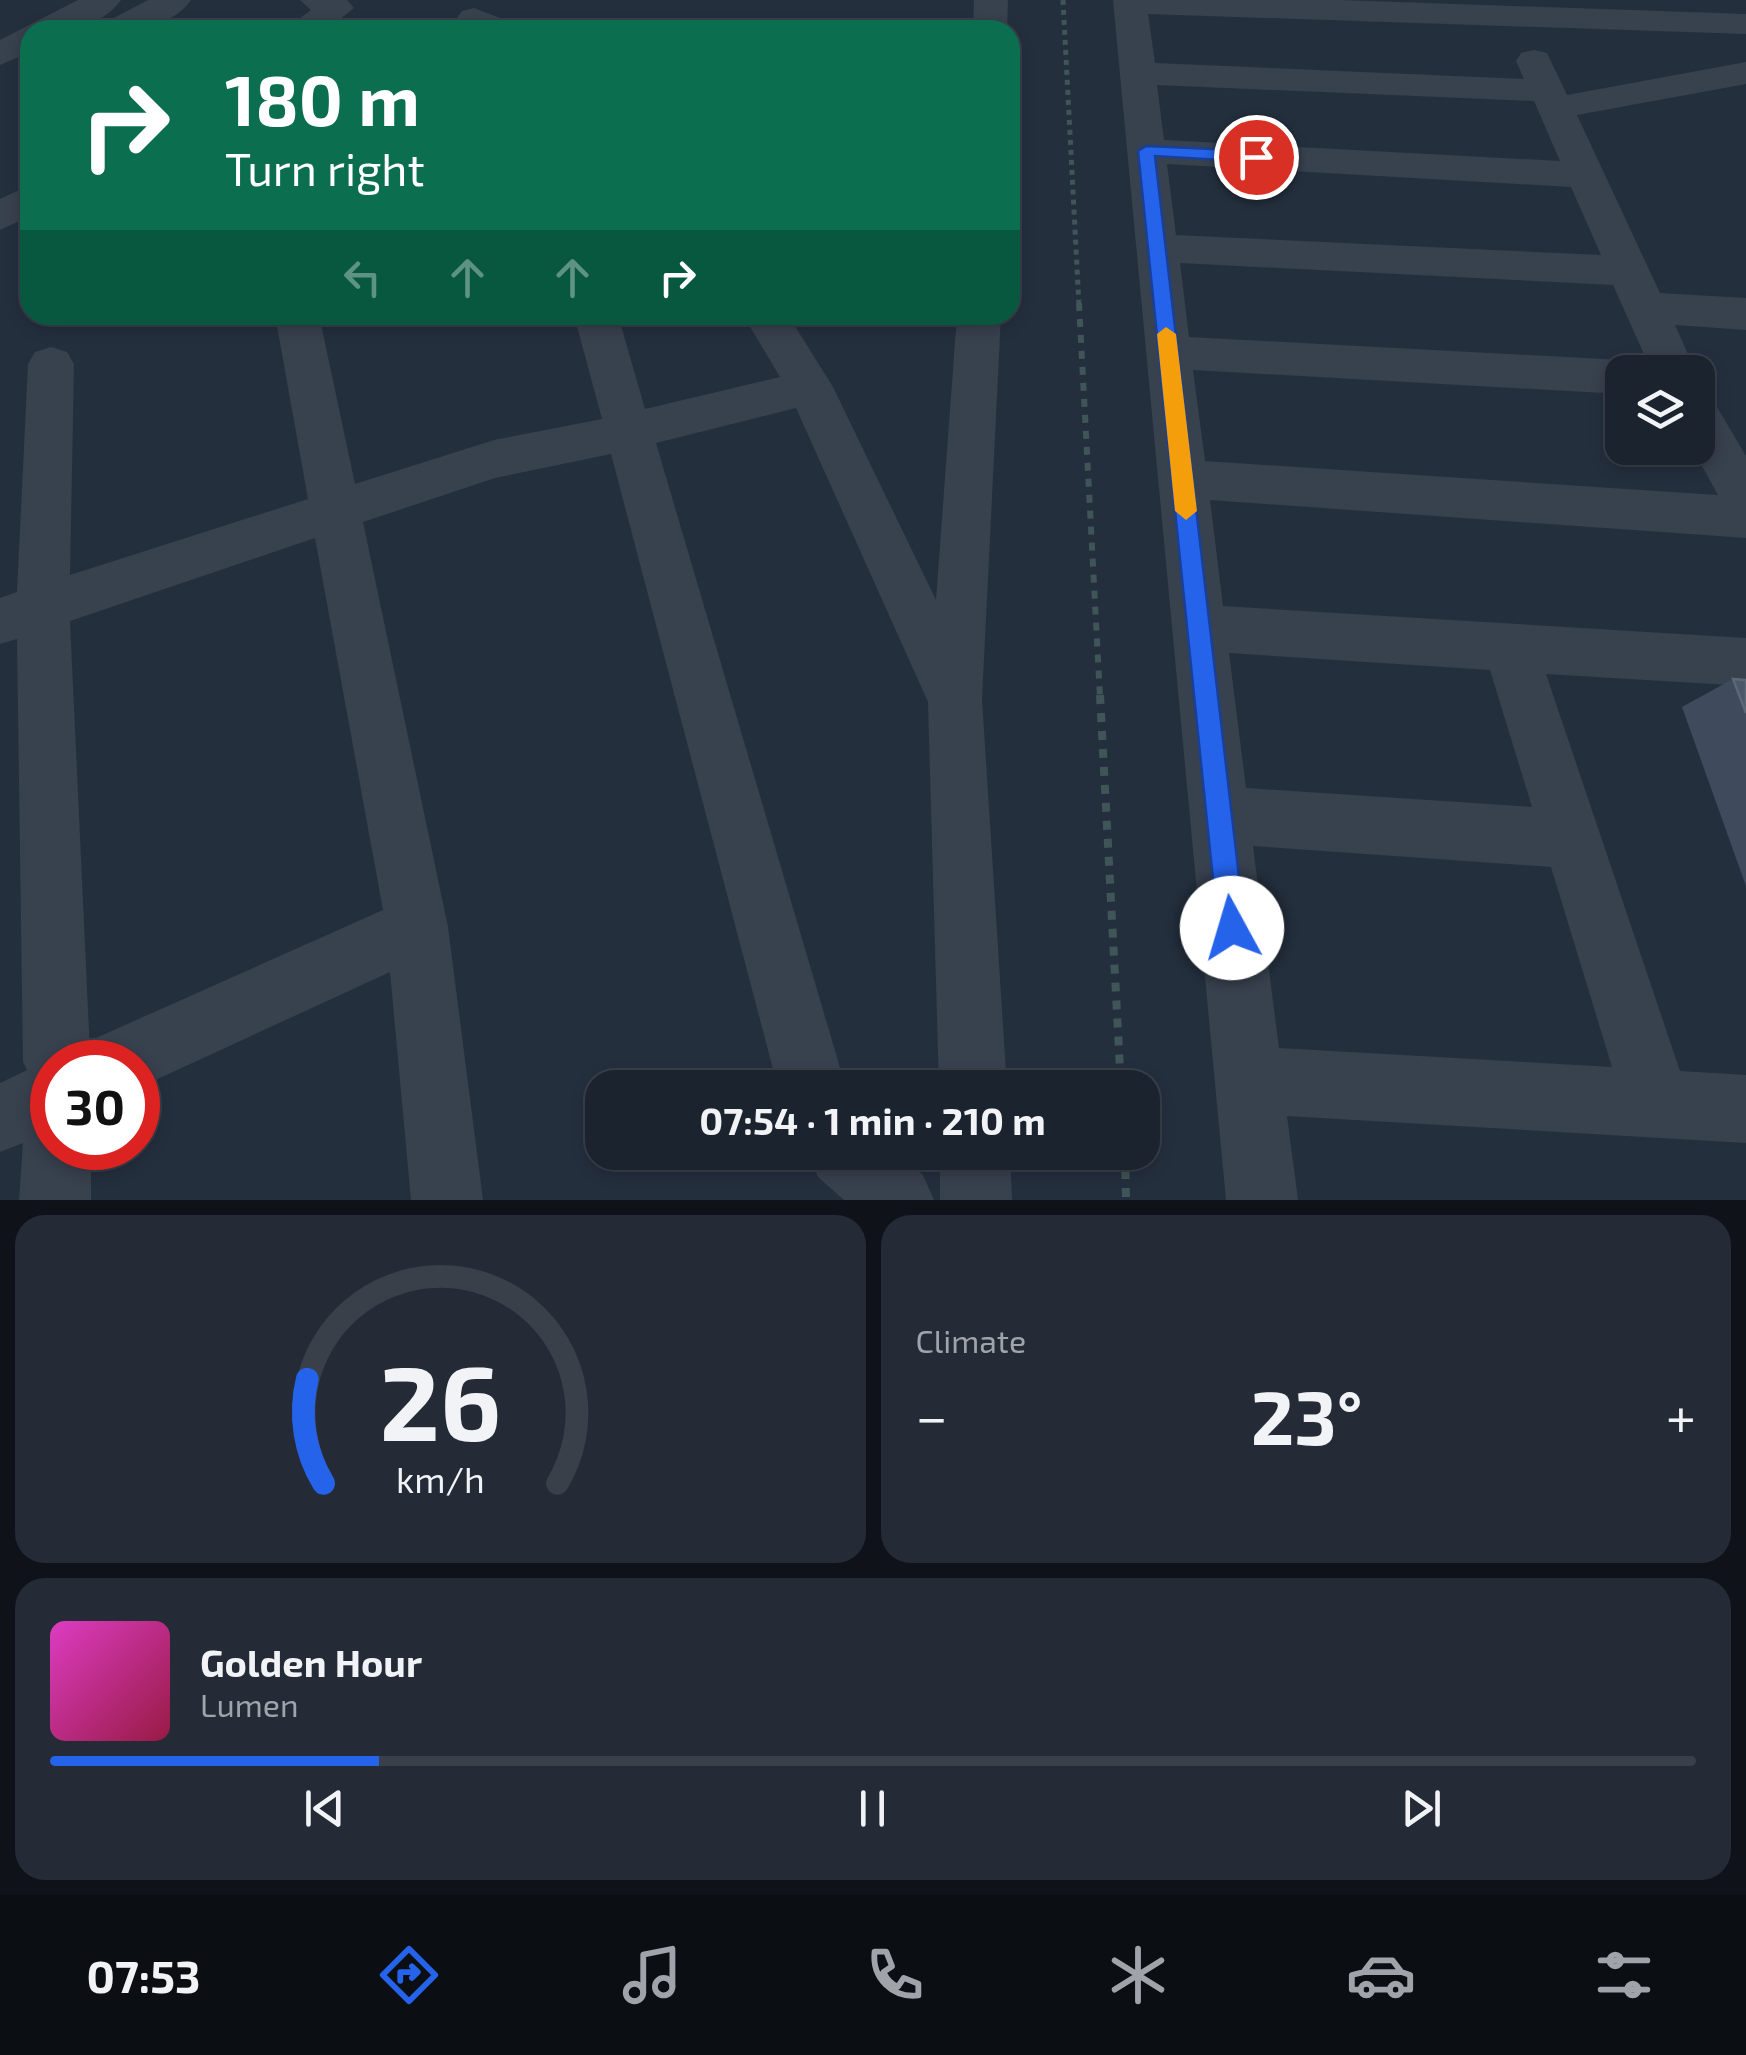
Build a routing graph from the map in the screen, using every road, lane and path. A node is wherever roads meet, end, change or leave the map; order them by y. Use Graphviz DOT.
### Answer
graph roads {
  1 [pos="104,0"];
  2 [pos="174,0"];
  3 [pos="317,0"];
  4 [pos="1063,0"];
  5 [pos="1130,1"];
  6 [pos="1248,6"];
  7 [pos="1510,7"];
  8 [pos="65,20"];
  9 [pos="135,20"];
  10 [pos="318,20"];
  11 [pos="1746,24"];
  12 [pos="1746,72"];
  13 [pos="1138,73"];
  14 [pos="1268,78"];
  15 [pos="1552,100"];
  16 [pos="1146,151"];
  17 [pos="1586,176"];
  18 [pos="1157,248"];
  19 [pos="1637,289"];
  20 [pos="1746,314"];
  21 [pos="300,325"];
  22 [pos="606,325"];
  23 [pos="771,325"];
  24 [pos="977,325"];
  25 [pos="1168,352"];
  26 [pos="1666,355"];
  27 [pos="51,364"];
  28 [pos="1605,376"];
  29 [pos="810,387"];
  30 [pos="626,432"];
  31 [pos="1715,446"];
  32 [pos="1182,479"];
  33 [pos="1745,500"];
  34 [pos="337,510"];
  35 [pos="22,614"];
  36 [pos="1198,628"];
  37 [pos="1510,647"];
  38 [pos="1746,662"];
  39 [pos="956,702"];
  40 [pos="1219,815"];
  41 [pos="1569,839"];
  42 [pos="417,927"];
  43 [pos="56,1040"];
  44 [pos="160,1044"];
  45 [pos="807,1070"];
  46 [pos="973,1070"];
  47 [pos="1121,1070"];
  48 [pos="1248,1080"];
  49 [pos="1657,1103"];
  50 [pos="30,1104"];
  51 [pos="1746,1109"];
  52 [pos="0,1118"];
  53 [pos="56,1170"];
  54 [pos="864,1170"];
  55 [pos="975,1170"];
  56 [pos="1125,1170"];
  57 [pos="55,1200"];
  58 [pos="447,1200"];
  59 [pos="898,1200"];
  60 [pos="976,1200"];
  61 [pos="1126,1200"];
  62 [pos="1262,1200"];
  1 -- 8 [label="street"];
  2 -- 9 [label="street"];
  3 -- 10 [label="street"];
  4 -- 47 [label="path"];
  5 -- 6 [label="street"];
  5 -- 13 [label="street"];
  6 -- 7 [label="street"];
  6 -- 14 [label="street"];
  7 -- 11 [label="street"];
  7 -- 15 [label="street"];
  12 -- 15 [label="street"];
  13 -- 14 [label="street"];
  13 -- 16 [label="street"];
  14 -- 15 [label="street"];
  15 -- 17 [label="street"];
  16 -- 17 [label="street"];
  16 -- 18 [label="street"];
  17 -- 19 [label="street"];
  18 -- 19 [label="street"];
  18 -- 25 [label="street"];
  19 -- 20 [label="street"];
  19 -- 26 [label="street"];
  21 -- 34 [label="street"];
  22 -- 30 [label="street"];
  23 -- 29 [label="street"];
  24 -- 39 [label="street"];
  25 -- 28 [label="street"];
  25 -- 32 [label="street"];
  27 -- 35 [label="street"];
  29 -- 30 [label="street"];
  29 -- 39 [label="street"];
  30 -- 34 [label="street"];
  30 -- 45 [label="street"];
  31 -- 33 [label="street"];
  32 -- 33 [label="street"];
  32 -- 36 [label="street"];
  34 -- 35 [label="street"];
  34 -- 42 [label="street"];
  35 -- 43 [label="street"];
  36 -- 37 [label="street"];
  36 -- 40 [label="street"];
  37 -- 38 [label="street"];
  37 -- 41 [label="street"];
  39 -- 46 [label="street"];
  40 -- 41 [label="street"];
  40 -- 48 [label="street"];
  41 -- 49 [label="street"];
  42 -- 44 [label="street"];
  42 -- 58 [label="street"];
  48 -- 49 [label="street"];
  48 -- 62 [label="street"];
  49 -- 51 [label="street"];
  50 -- 52 [label="street"];
  53 -- 57 [label="street"];
  54 -- 59 [label="street"];
  55 -- 60 [label="street"];
  56 -- 61 [label="path"];
}
